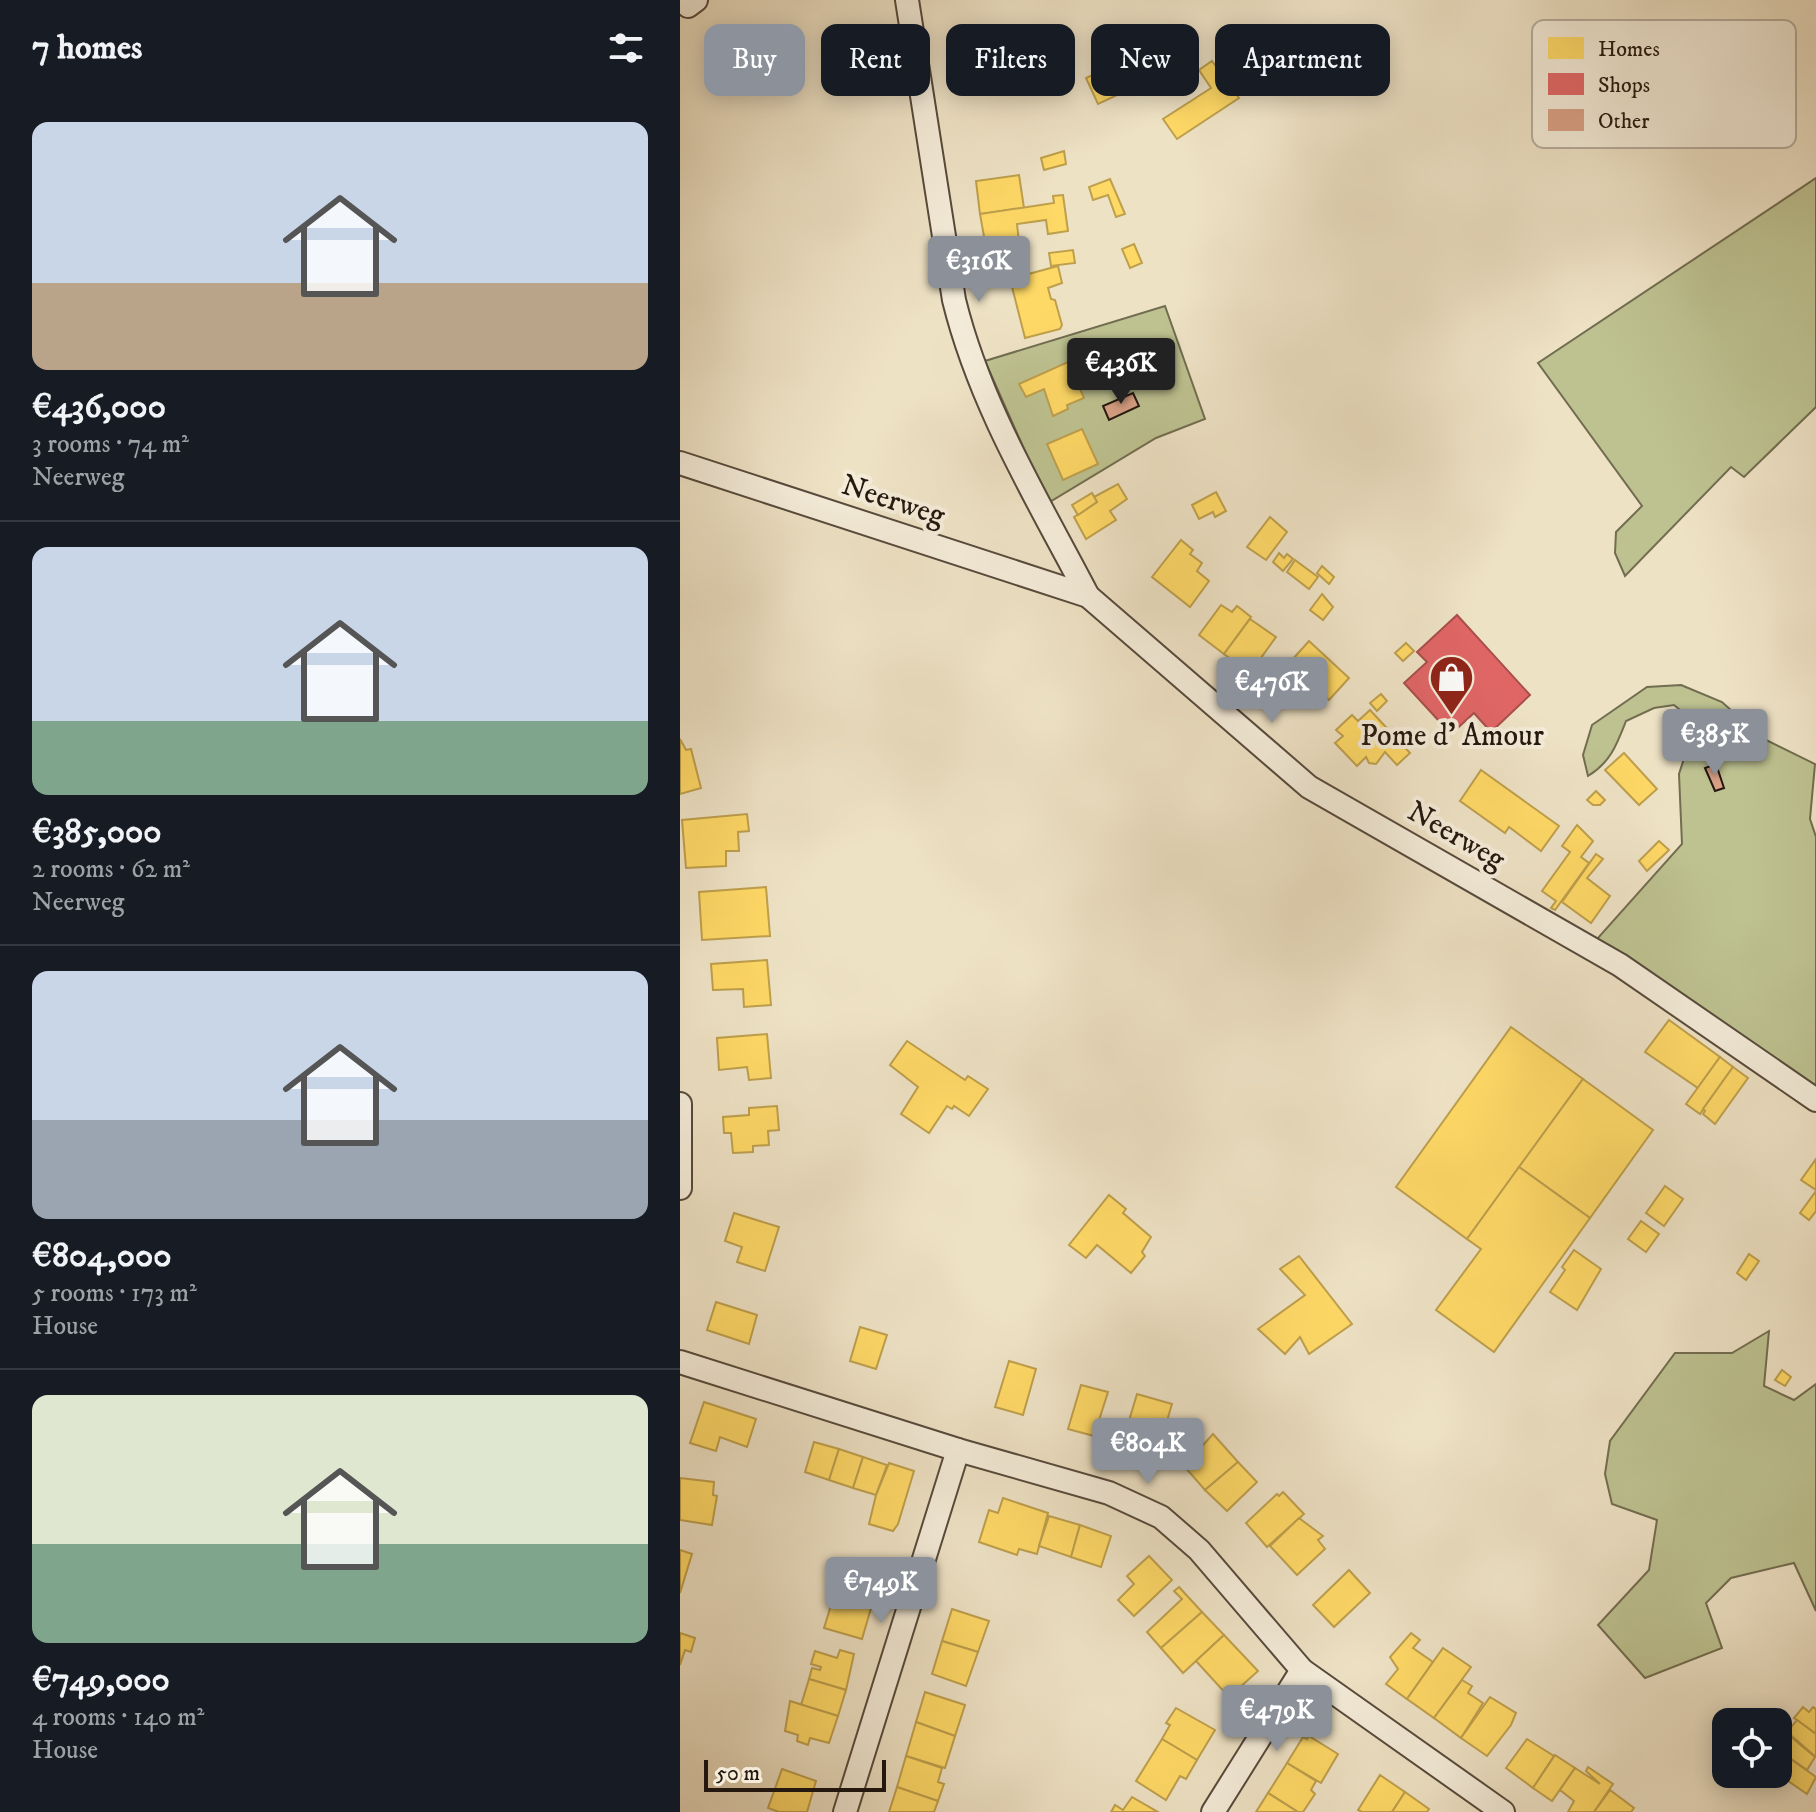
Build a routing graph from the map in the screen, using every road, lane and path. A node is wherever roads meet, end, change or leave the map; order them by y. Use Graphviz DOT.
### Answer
graph roads {
  1 [pos="907,0"];
  2 [pos="680,463"];
  3 [pos="1088,596"];
  4 [pos="1816,1100"];
  5 [pos="680,1104"];
  6 [pos="680,1188"];
  7 [pos="680,1362"];
  8 [pos="958,1450"];
  9 [pos="1302,1670"];
  10 [pos="845,1812"];
  11 [pos="1213,1812"];
  12 [pos="1503,1812"];
  1 -- 3 [label="street, Neerweg"];
  2 -- 3 [label="street, Neerweg"];
  3 -- 4 [label="street, Neerweg"];
  5 -- 6 [label="street"];
  7 -- 8 [label="street"];
  8 -- 9 [label="street"];
  8 -- 10 [label="street"];
  9 -- 11 [label="street"];
  9 -- 12 [label="street"];
}
